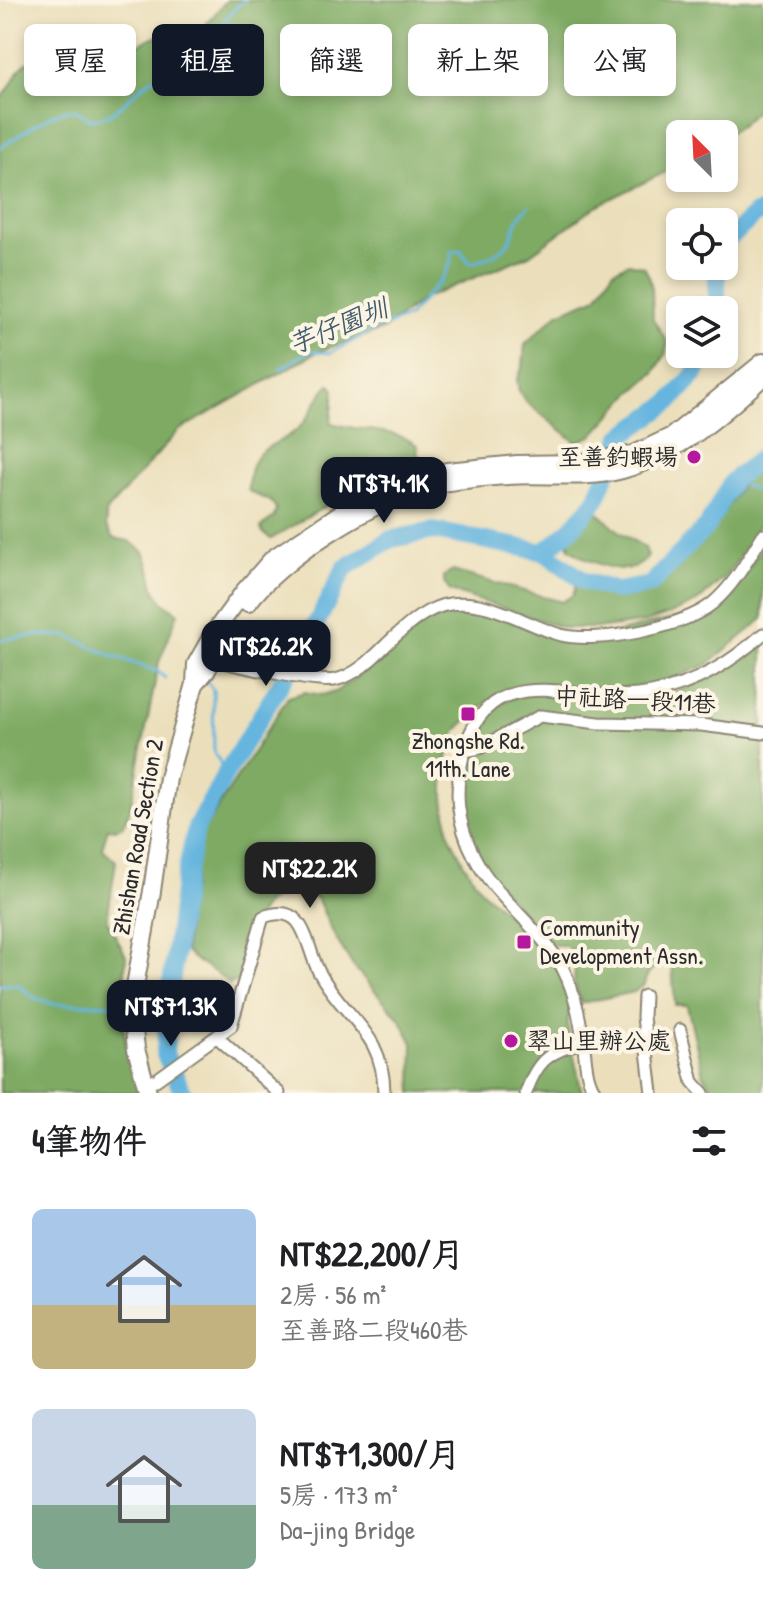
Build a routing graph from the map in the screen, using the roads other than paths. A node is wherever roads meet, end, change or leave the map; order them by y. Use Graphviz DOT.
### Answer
graph roads {
  1 [pos="763,362"];
  2 [pos="763,377"];
  3 [pos="619,464"];
  4 [pos="763,535"];
  5 [pos="763,634"];
  6 [pos="212,658"];
  7 [pos="760,729"];
  8 [pos="464,751"];
  9 [pos="644,996"];
  10 [pos="680,1030"];
  11 [pos="217,1037"];
  12 [pos="584,1041"];
  13 [pos="150,1085"];
  14 [pos="279,1093"];
  15 [pos="384,1093"];
  16 [pos="526,1093"];
  17 [pos="596,1093"];
  18 [pos="652,1093"];
  19 [pos="703,1093"];
  1 -- 3 [label="street"];
  2 -- 3 [label="street"];
  3 -- 6 [label="street, Zhishan Road Section 2"];
  4 -- 6 [label="street"];
  5 -- 8 [label="street"];
  6 -- 13 [label="street, Zhishan Road Section 2"];
  7 -- 8 [label="street, 中社路一段11巷"];
  8 -- 12 [label="street"];
  9 -- 18 [label="street"];
  10 -- 19 [label="street"];
  11 -- 13 [label="street"];
  11 -- 14 [label="street"];
  11 -- 15 [label="street"];
  12 -- 16 [label="street"];
  12 -- 17 [label="street"];
}
